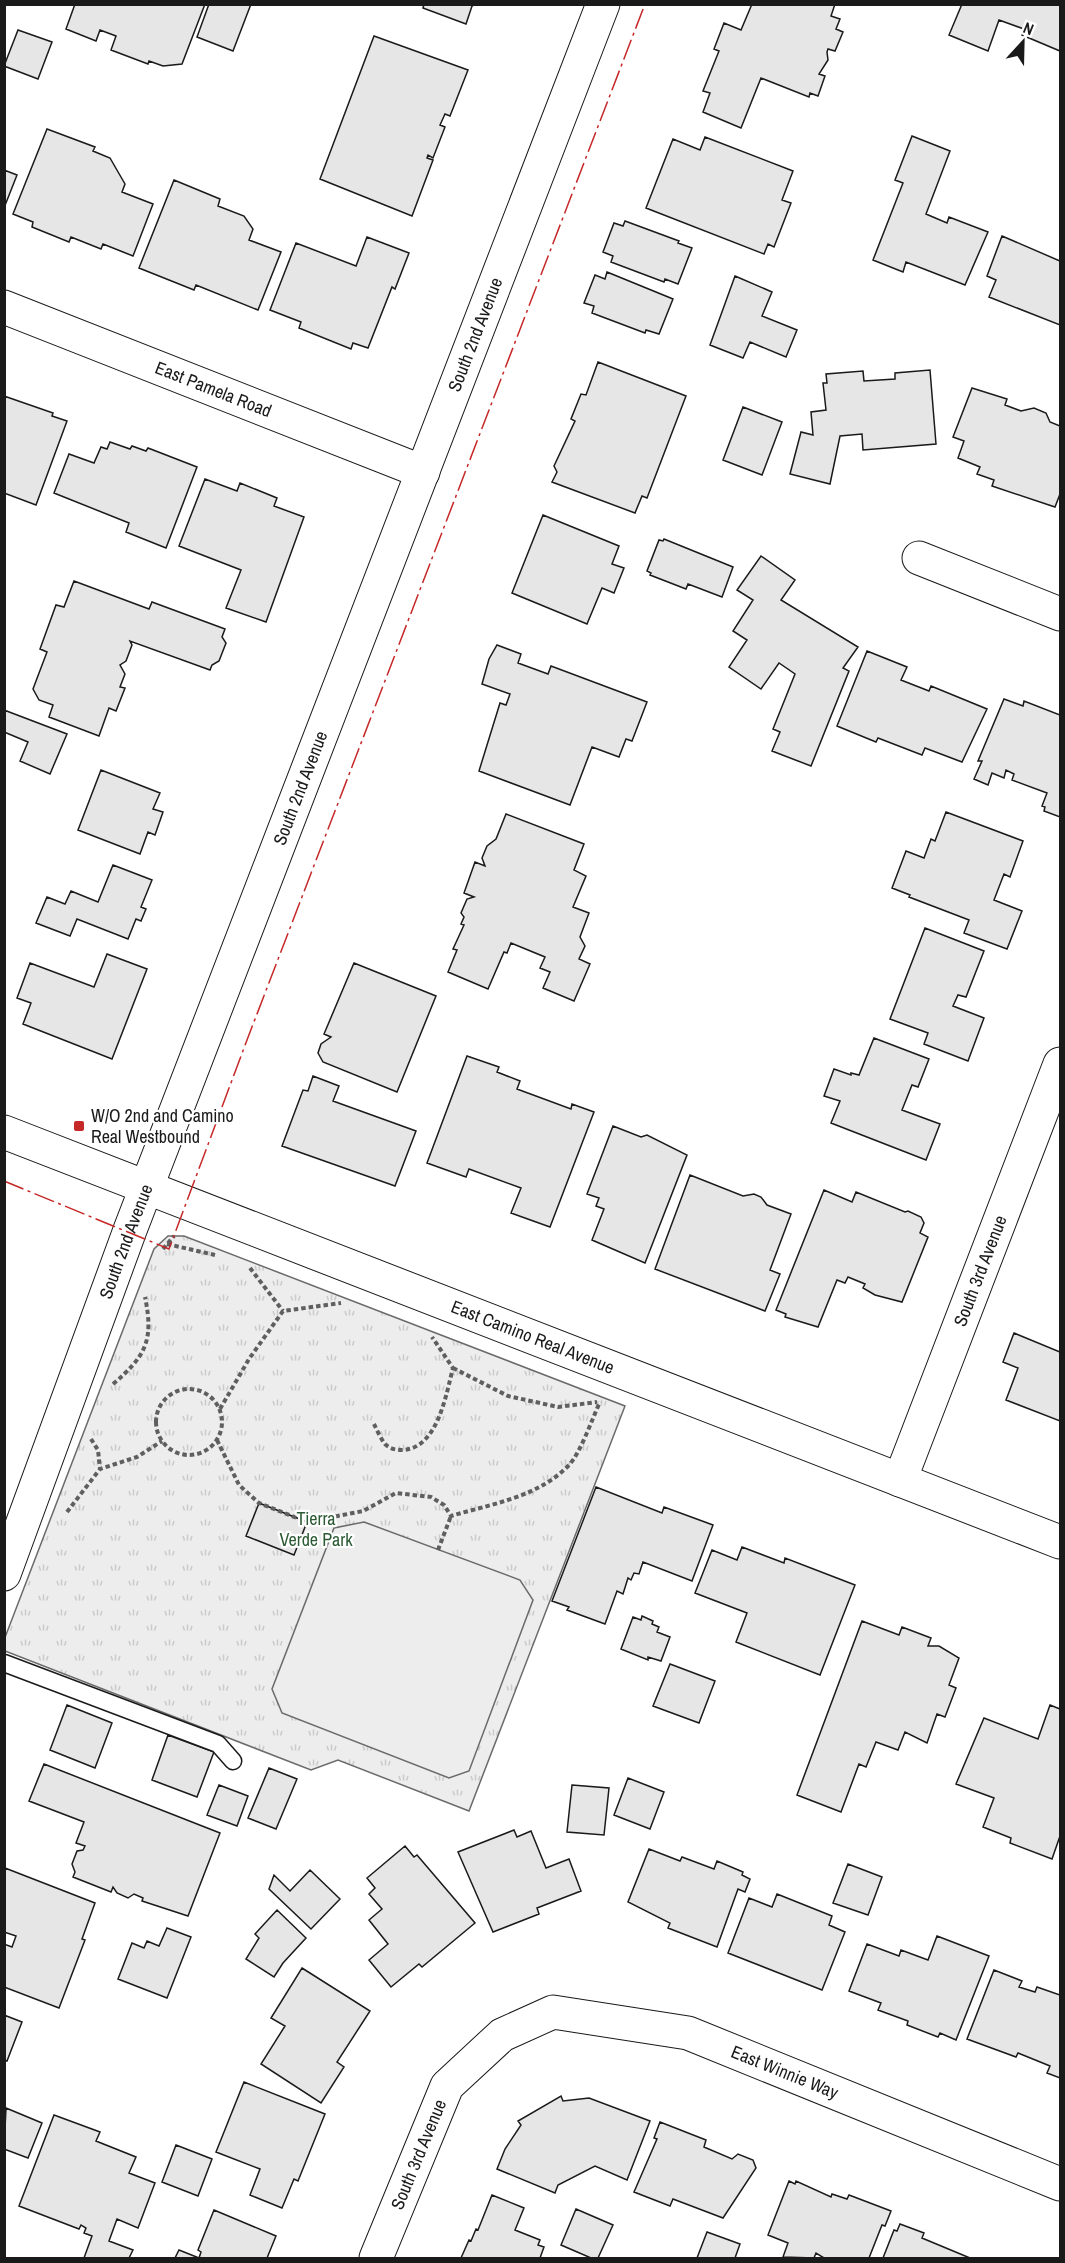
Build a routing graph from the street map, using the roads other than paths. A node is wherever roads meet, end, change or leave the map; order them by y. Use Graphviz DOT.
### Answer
graph roads {
  1 [pos="603,4"];
  2 [pos="4,307"];
  3 [pos="423,472"];
  4 [pos="919,558"];
  5 [pos="1060,614"];
  6 [pos="1060,1064"];
  7 [pos="4,1132"];
  8 [pos="147,1187"];
  9 [pos="900,1480"];
  10 [pos="1060,1542"];
  11 [pos="4,1574"];
  12 [pos="4,1663"];
  13 [pos="233,1761"];
  14 [pos="502,2035"];
  15 [pos="1060,2184"];
  16 [pos="376,2259"];
  1 -- 3 [label="street, South 2nd Avenue"];
  2 -- 3 [label="street, East Pamela Road"];
  3 -- 8 [label="street, South 2nd Avenue"];
  4 -- 5 [label="street"];
  6 -- 9 [label="street, South 3rd Avenue"];
  7 -- 8 [label="street, East Camino Real Avenue"];
  8 -- 9 [label="street, East Camino Real Avenue"];
  8 -- 11 [label="street, South 2nd Avenue"];
  9 -- 10 [label="street, East Camino Real Avenue"];
  12 -- 13 [label="lane"];
  14 -- 15 [label="street, East Winnie Way"];
  14 -- 16 [label="street, South 3rd Avenue"];
}
